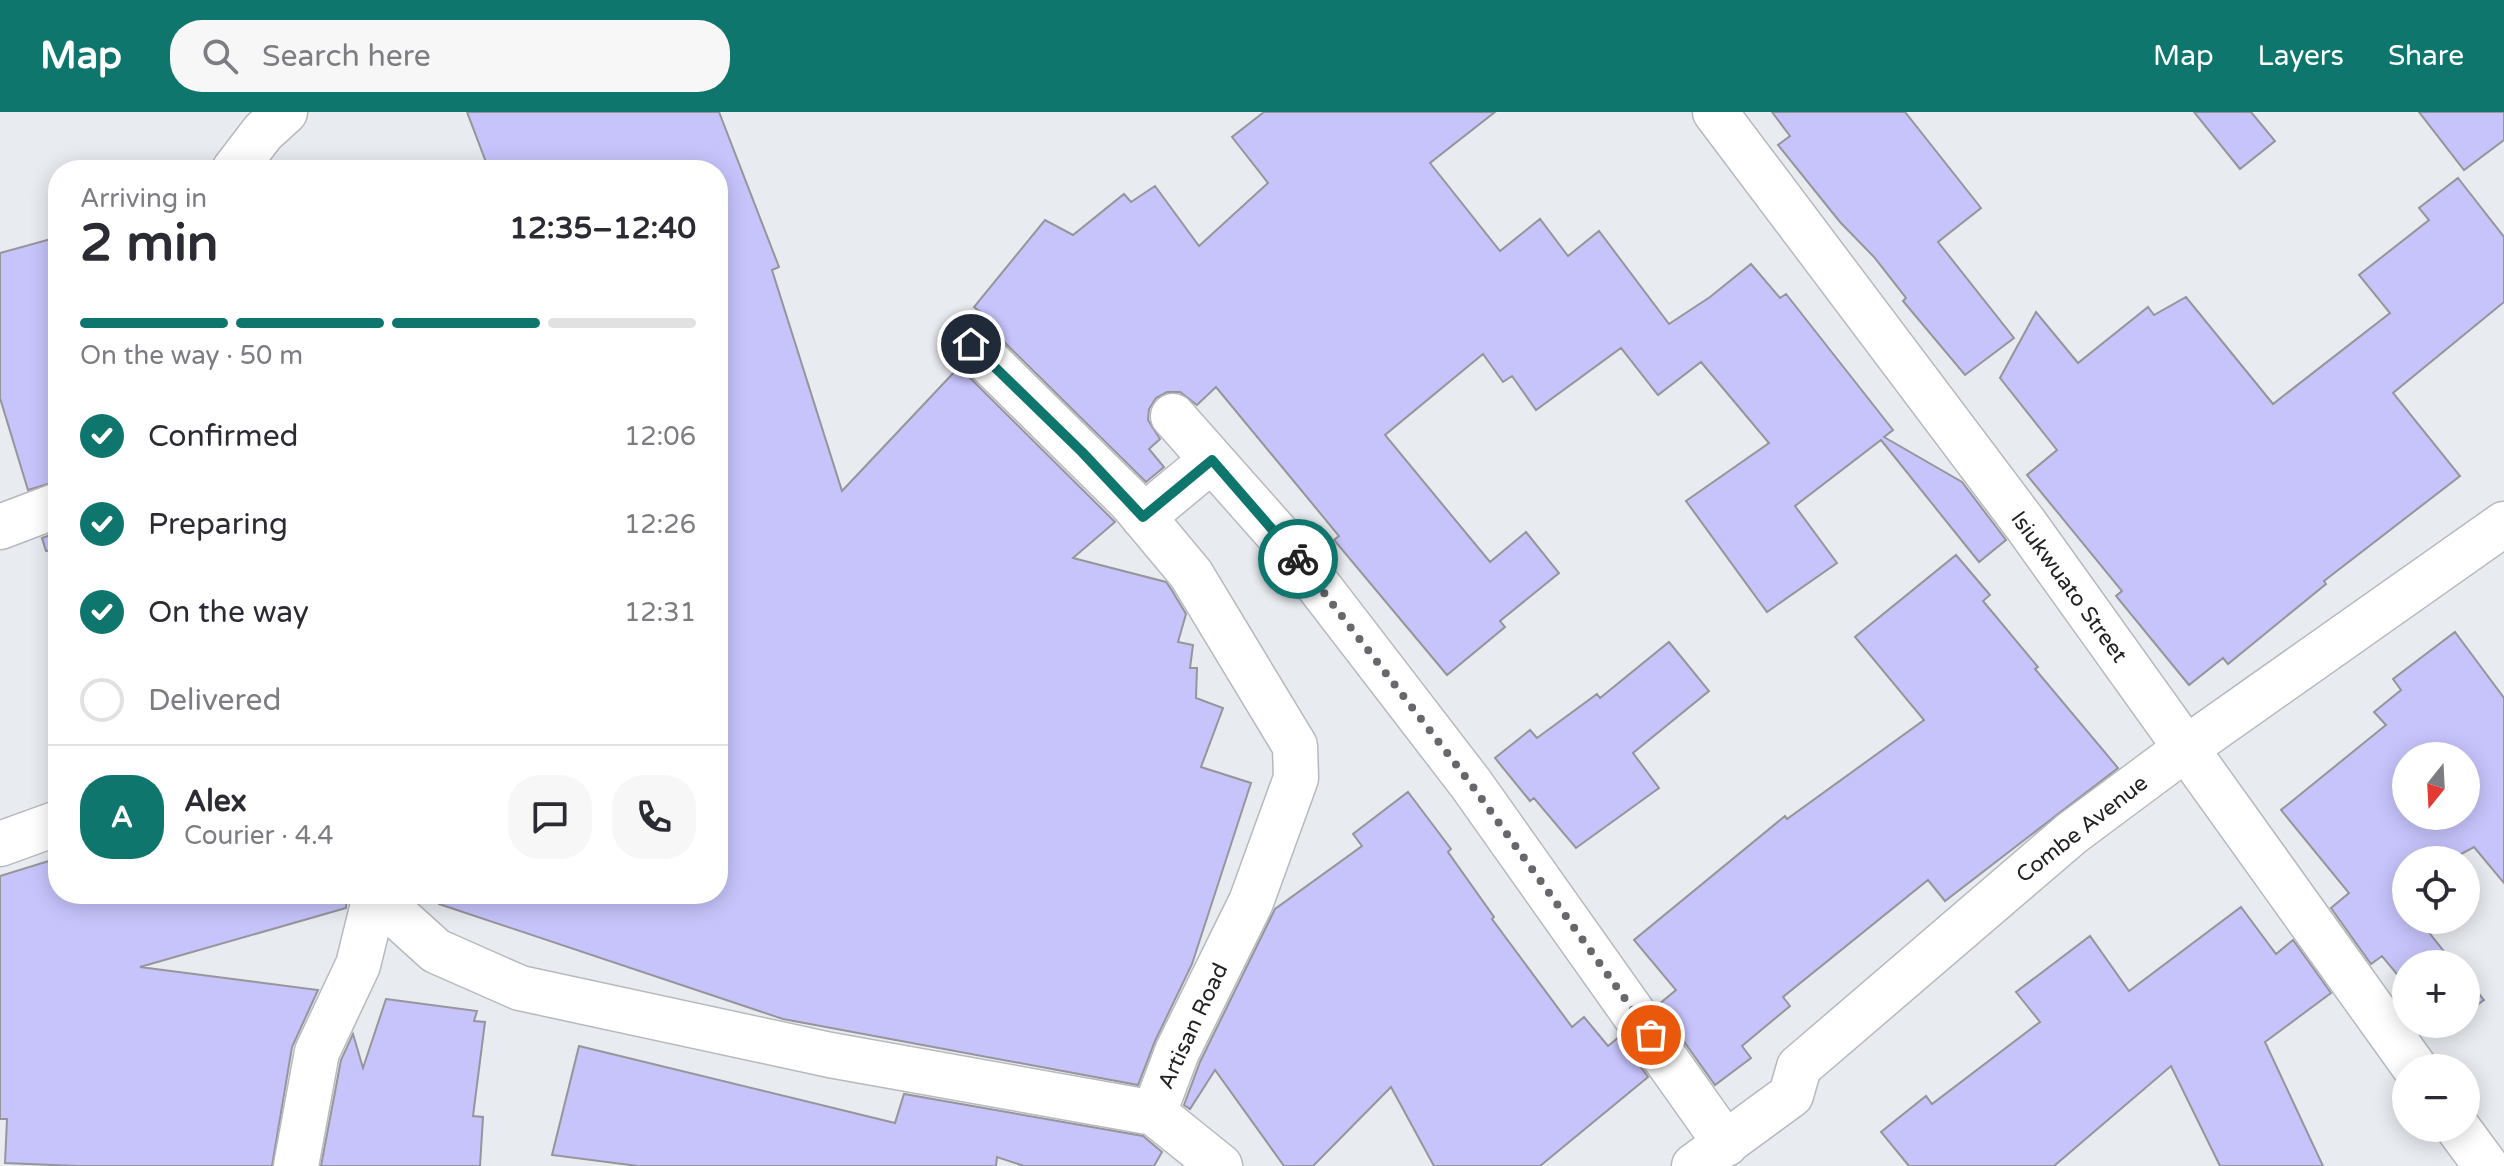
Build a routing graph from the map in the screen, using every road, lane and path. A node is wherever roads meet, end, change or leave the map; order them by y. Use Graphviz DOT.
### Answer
graph roads {
  1 [pos="285,112"];
  2 [pos="1715,112"];
  3 [pos="242,160"];
  4 [pos="971,344"];
  5 [pos="1173,416"];
  6 [pos="1212,460"];
  7 [pos="48,509"];
  8 [pos="1143,517"];
  9 [pos="2504,524"];
  10 [pos="0,527"];
  11 [pos="2185,749"];
  12 [pos="48,827"];
  13 [pos="0,844"];
  14 [pos="372,904"];
  15 [pos="384,904"];
  16 [pos="2405,1054"];
  17 [pos="1154,1113"];
  18 [pos="2468,1142"];
  19 [pos="1710,1155"];
  20 [pos="296,1166"];
  21 [pos="1220,1166"];
  22 [pos="2486,1166"];
  1 -- 3 [label="street"];
  2 -- 11 [label="street, Isiukwuato Street"];
  4 -- 8 [label="street, Artisan Road"];
  5 -- 6 [label="street"];
  6 -- 8 [label="street"];
  6 -- 19 [label="street"];
  7 -- 10 [label="street"];
  8 -- 17 [label="street, Artisan Road"];
  9 -- 11 [label="street, Combe Avenue"];
  11 -- 16 [label="street, Isiukwuato Street"];
  11 -- 19 [label="street, Combe Avenue"];
  12 -- 13 [label="street"];
  14 -- 20 [label="street"];
  15 -- 17 [label="street, Artisan Road"];
  17 -- 21 [label="street"];
  18 -- 22 [label="street"];
}
